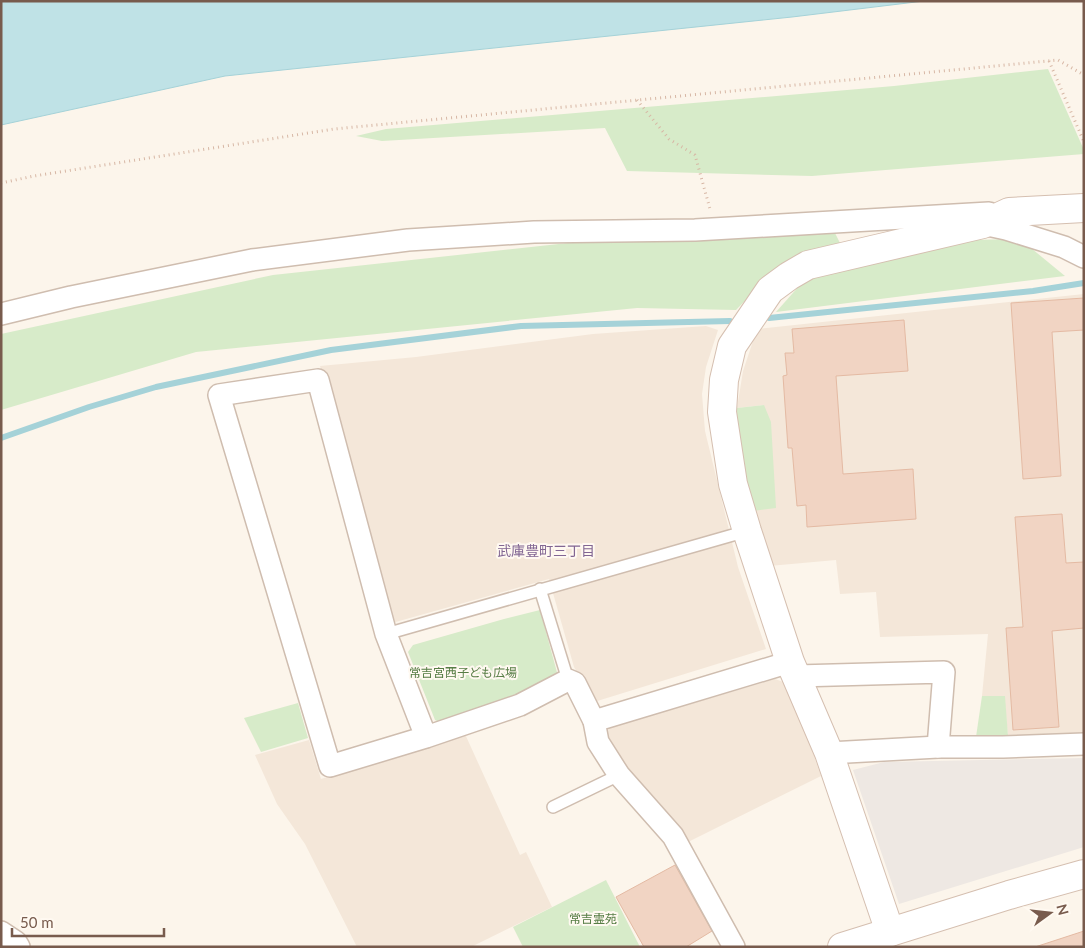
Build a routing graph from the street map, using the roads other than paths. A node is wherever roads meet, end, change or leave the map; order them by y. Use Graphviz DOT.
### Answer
graph roads {
  1 [pos="1084,208"];
  2 [pos="1009,212"];
  3 [pos="983,224"];
  4 [pos="1084,257"];
  5 [pos="1,314"];
  6 [pos="747,531"];
  7 [pos="540,589"];
  8 [pos="386,634"];
  9 [pos="793,669"];
  10 [pos="568,680"];
  11 [pos="594,721"];
  12 [pos="426,737"];
  13 [pos="1084,744"];
  14 [pos="938,747"];
  15 [pos="828,753"];
  16 [pos="619,774"];
  17 [pos="552,807"];
  18 [pos="1084,874"];
  19 [pos="1,932"];
  20 [pos="893,939"];
  21 [pos="19,947"];
  22 [pos="734,947"];
  23 [pos="842,947"];
  1 -- 2 [label="street"];
  2 -- 3 [label="street"];
  2 -- 5 [label="street"];
  3 -- 4 [label="street"];
  3 -- 6 [label="street"];
  6 -- 7 [label="lane"];
  6 -- 9 [label="street"];
  7 -- 8 [label="lane"];
  7 -- 10 [label="lane"];
  8 -- 12 [label="street"];
  8 -- 12 [label="street"];
  9 -- 11 [label="street"];
  9 -- 14 [label="street"];
  9 -- 15 [label="street"];
  10 -- 11 [label="street"];
  10 -- 12 [label="street"];
  11 -- 16 [label="street"];
  13 -- 14 [label="street"];
  14 -- 15 [label="street"];
  15 -- 20 [label="street"];
  16 -- 17 [label="lane"];
  16 -- 22 [label="street"];
  18 -- 20 [label="street"];
  19 -- 21 [label="street"];
  20 -- 23 [label="street"];
}
